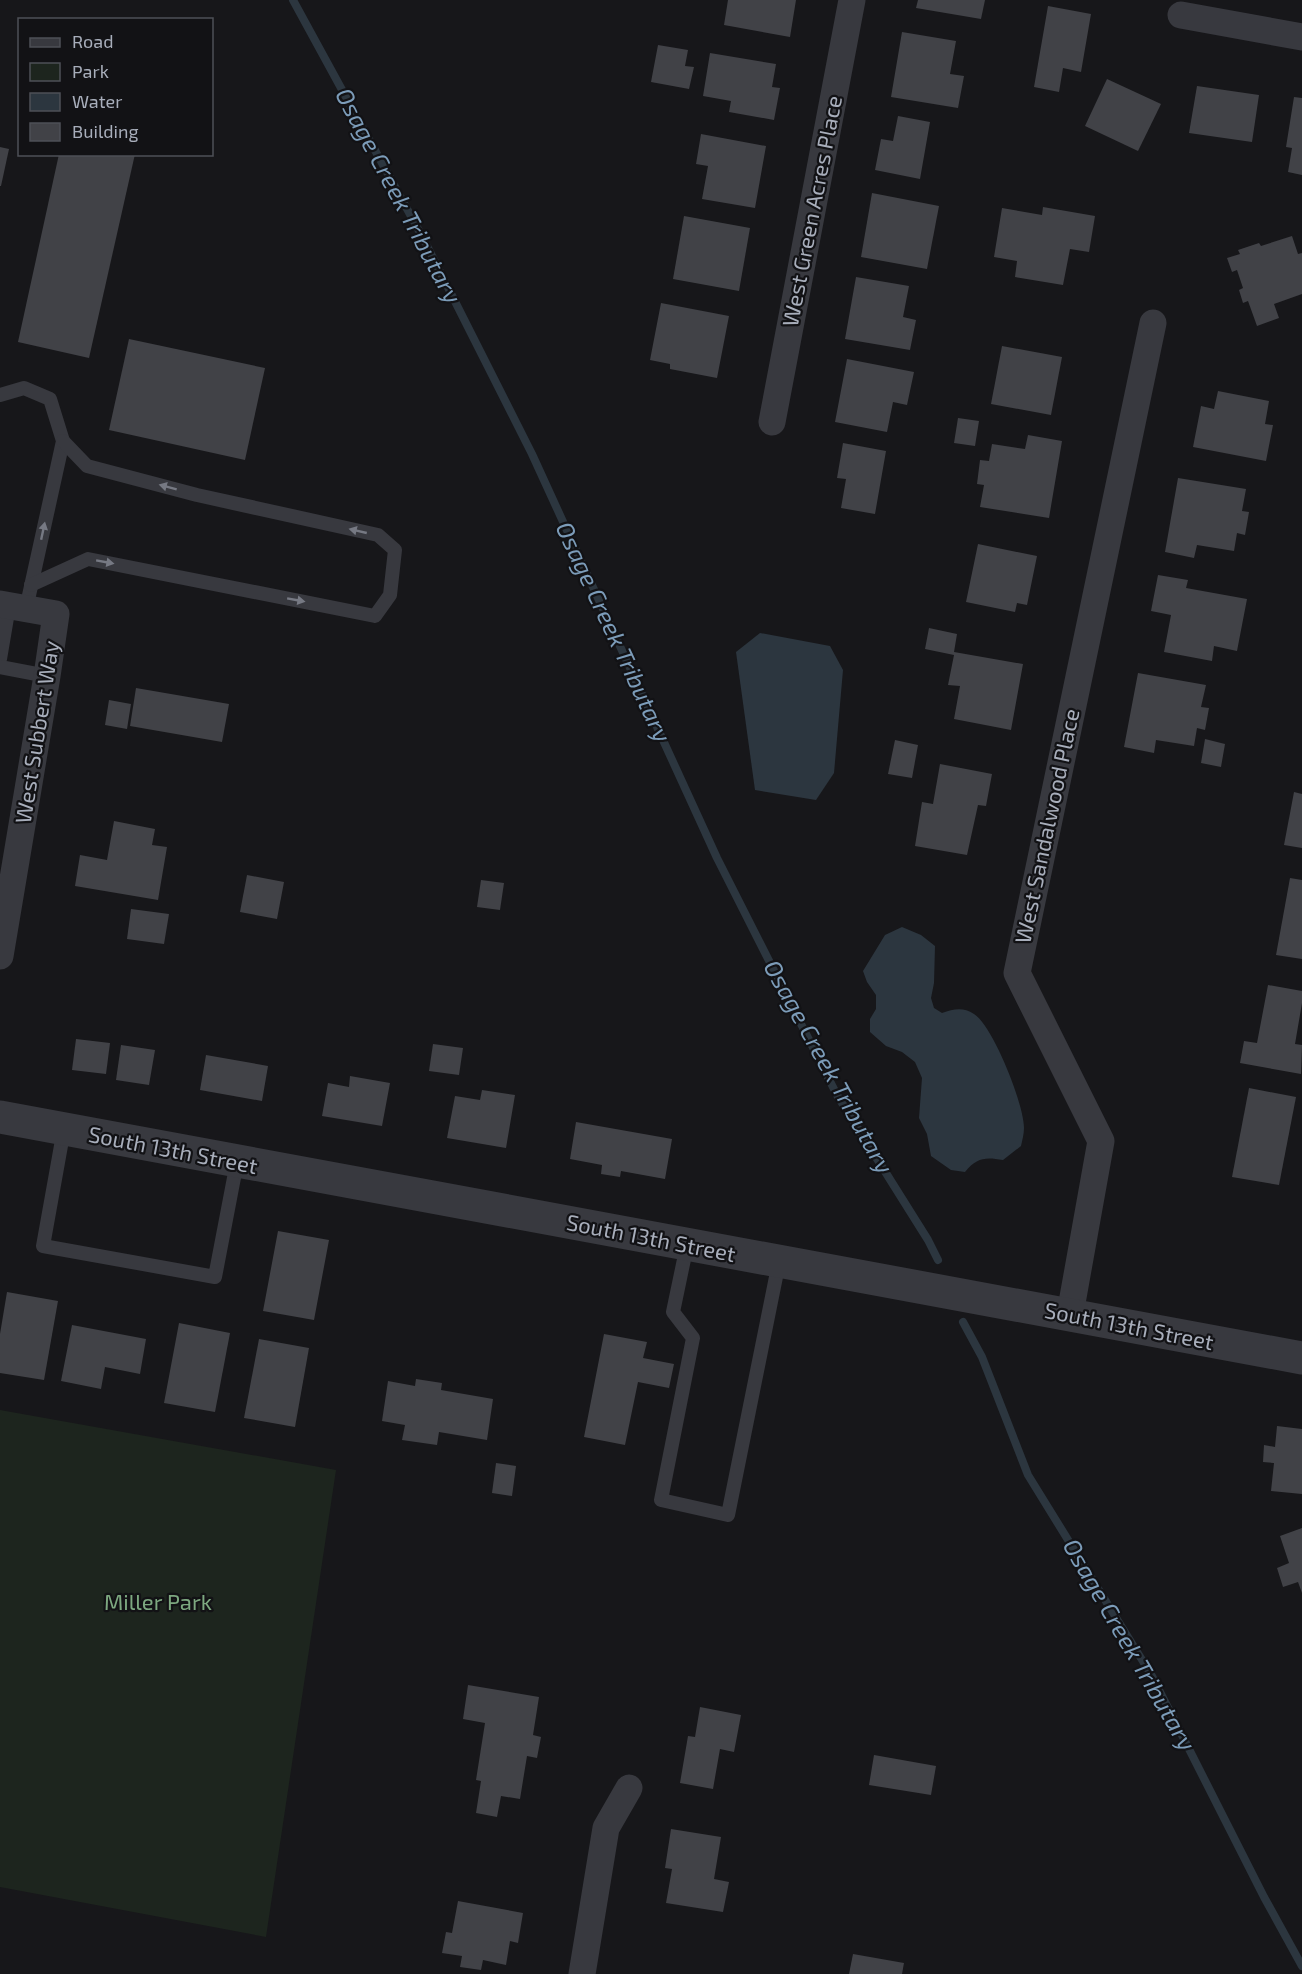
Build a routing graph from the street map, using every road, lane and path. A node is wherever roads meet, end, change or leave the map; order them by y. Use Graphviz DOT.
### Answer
graph roads {
  1 [pos="852,0"];
  2 [pos="1181,15"];
  3 [pos="1302,37"];
  4 [pos="1153,323"];
  5 [pos="0,395"];
  6 [pos="772,422"];
  7 [pos="63,441"];
  8 [pos="17,601"];
  9 [pos="0,659"];
  10 [pos="0,667"];
  11 [pos="47,676"];
  12 [pos="0,956"];
  13 [pos="0,1118"];
  14 [pos="64,1129"];
  15 [pos="237,1162"];
  16 [pos="687,1245"];
  17 [pos="779,1262"];
  18 [pos="1070,1314"];
  19 [pos="1302,1358"];
  20 [pos="629,1788"];
  21 [pos="582,1974"];
  1 -- 6 [label="street, West Green Acres Place"];
  2 -- 3 [label="street"];
  4 -- 18 [label="street, West Sandalwood Place"];
  5 -- 7 [label="lane"];
  8 -- 7 [label="lane, one-way"];
  8 -- 7 [label="lane, one-way"];
  8 -- 9 [label="lane"];
  8 -- 11 [label="street, West Subbert Way"];
  10 -- 11 [label="lane"];
  11 -- 12 [label="street, West Subbert Way"];
  13 -- 14 [label="street, South 13th Street"];
  14 -- 15 [label="street, South 13th Street"];
  14 -- 15 [label="lane"];
  15 -- 16 [label="street, South 13th Street"];
  16 -- 17 [label="street, South 13th Street"];
  16 -- 17 [label="lane"];
  17 -- 18 [label="street, South 13th Street"];
  18 -- 19 [label="street, South 13th Street"];
  20 -- 21 [label="street"];
}
